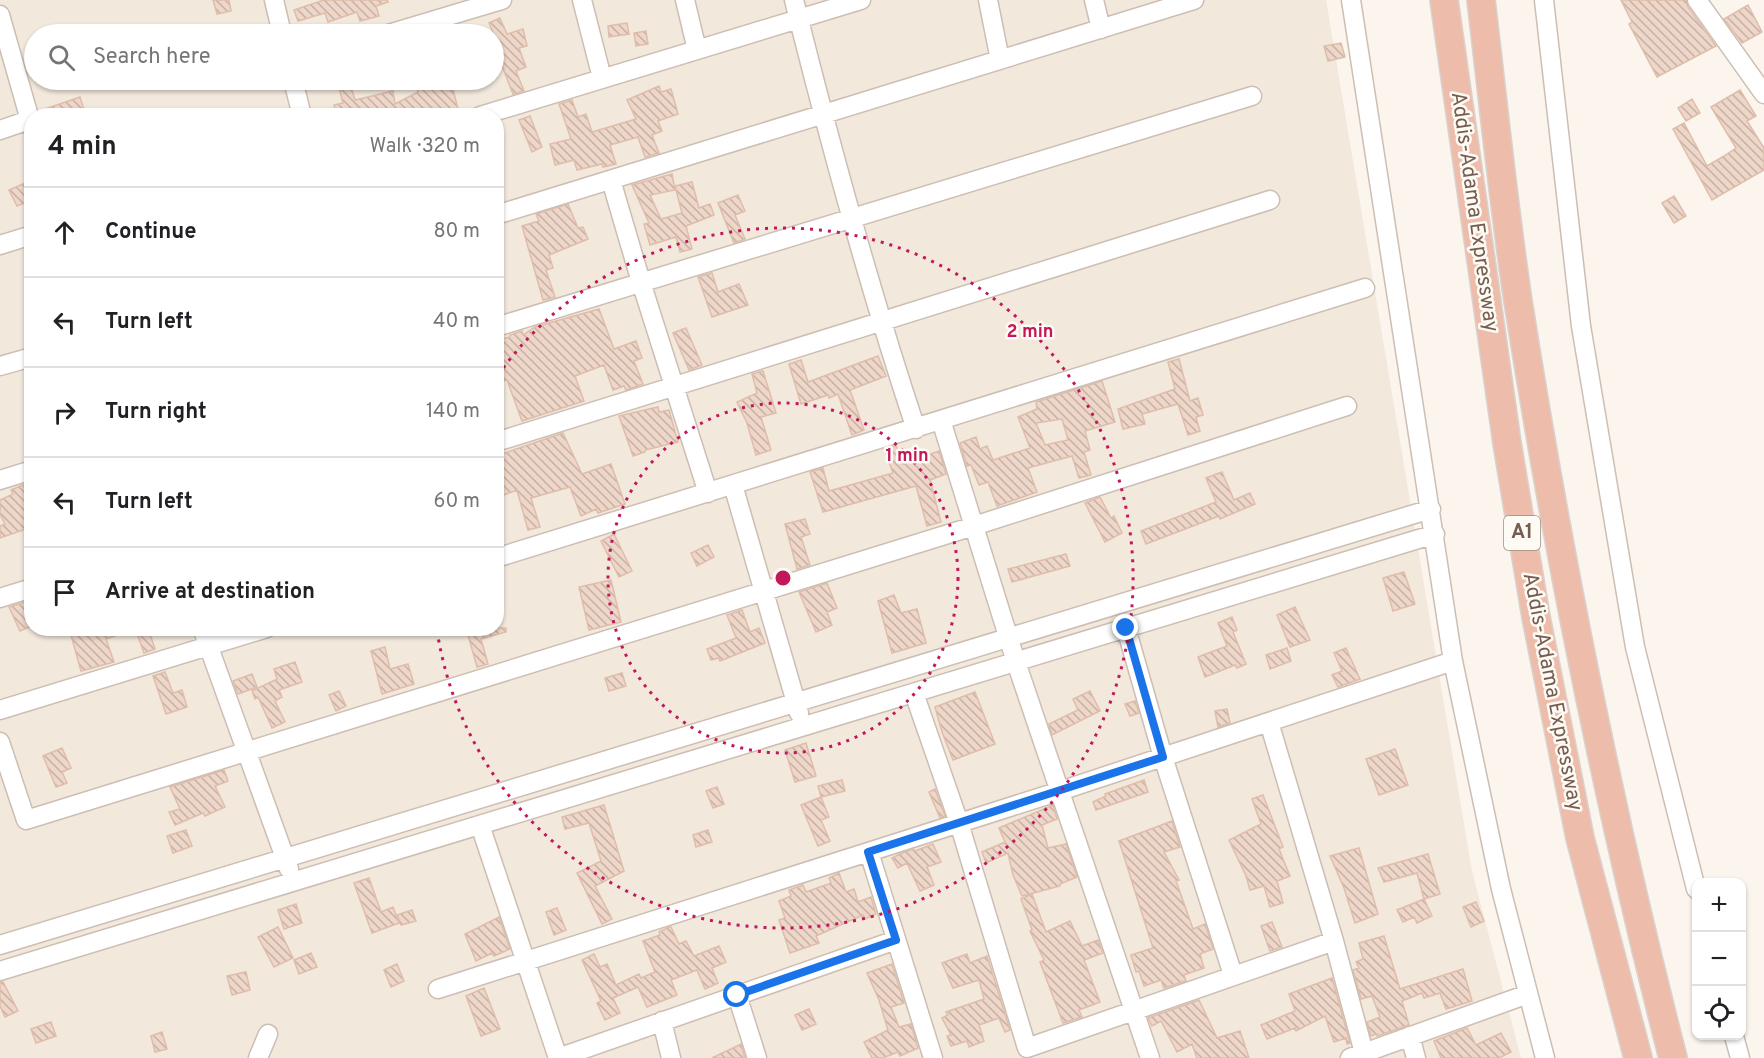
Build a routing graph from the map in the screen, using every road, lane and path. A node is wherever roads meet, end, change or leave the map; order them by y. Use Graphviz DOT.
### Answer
graph roads {
  1 [pos="274,0"];
  2 [pos="502,0"];
  3 [pos="582,0"];
  4 [pos="685,0"];
  5 [pos="794,0"];
  6 [pos="861,0"];
  7 [pos="988,0"];
  8 [pos="1094,0"];
  9 [pos="1194,0"];
  10 [pos="1351,0"];
  11 [pos="1444,0"];
  12 [pos="1481,0"];
  13 [pos="1544,0"];
  14 [pos="1697,0"];
  15 [pos="0,17"];
  16 [pos="799,18"];
  17 [pos="280,24"];
  18 [pos="422,24"];
  19 [pos="1101,29"];
  20 [pos="697,50"];
  21 [pos="1000,60"];
  22 [pos="602,78"];
  23 [pos="296,90"];
  24 [pos="1764,94"];
  25 [pos="1252,96"];
  26 [pos="26,108"];
  27 [pos="300,108"];
  28 [pos="504,109"];
  29 [pos="823,115"];
  30 [pos="24,125"];
  31 [pos="0,130"];
  32 [pos="611,180"];
  33 [pos="1270,200"];
  34 [pos="504,213"];
  35 [pos="851,217"];
  36 [pos="24,238"];
  37 [pos="0,245"];
  38 [pos="640,282"];
  39 [pos="1365,288"];
  40 [pos="881,323"];
  41 [pos="504,324"];
  42 [pos="24,359"];
  43 [pos="0,366"];
  44 [pos="675,386"];
  45 [pos="1347,406"];
  46 [pos="941,420"];
  47 [pos="915,429"];
  48 [pos="504,439"];
  49 [pos="24,472"];
  50 [pos="0,480"];
  51 [pos="733,486"];
  52 [pos="708,493"];
  53 [pos="1431,509"];
  54 [pos="974,526"];
  55 [pos="1435,534"];
  56 [pos="504,556"];
  57 [pos="24,590"];
  58 [pos="763,591"];
  59 [pos="0,598"];
  60 [pos="1126,628"];
  61 [pos="205,636"];
  62 [pos="241,636"];
  63 [pos="1009,638"];
  64 [pos="209,646"];
  65 [pos="1453,661"];
  66 [pos="1016,662"];
  67 [pos="914,693"];
  68 [pos="796,703"];
  69 [pos="0,710"];
  70 [pos="1269,722"];
  71 [pos="803,726"];
  72 [pos="0,742"];
  73 [pos="246,752"];
  74 [pos="1163,757"];
  75 [pos="1060,791"];
  76 [pos="959,823"];
  77 [pos="480,825"];
  78 [pos="868,852"];
  79 [pos="285,858"];
  80 [pos="1693,878"];
  81 [pos="293,882"];
  82 [pos="896,940"];
  83 [pos="1334,940"];
  84 [pos="0,945"];
  85 [pos="526,961"];
  86 [pos="0,971"];
  87 [pos="1233,975"];
  88 [pos="438,989"];
  89 [pos="1528,994"];
  90 [pos="737,995"];
  91 [pos="1135,1010"];
  92 [pos="662,1021"];
  93 [pos="268,1034"];
  94 [pos="1410,1036"];
  95 [pos="1735,1040"];
  96 [pos="1029,1053"];
  97 [pos="1357,1055"];
  98 [pos="258,1058"];
  99 [pos="671,1058"];
  100 [pos="757,1058"];
  101 [pos="933,1058"];
  102 [pos="1150,1058"];
  103 [pos="1416,1058"];
  104 [pos="1545,1058"];
  105 [pos="1638,1058"];
  106 [pos="1673,1058"];
  107 [pos="1740,1058"];
  1 -- 17 [label="street"];
  2 -- 18 [label="street"];
  3 -- 22 [label="street"];
  4 -- 20 [label="street"];
  5 -- 16 [label="street"];
  6 -- 16 [label="street"];
  7 -- 21 [label="street"];
  8 -- 19 [label="street"];
  9 -- 19 [label="street"];
  10 -- 53 [label="street"];
  11 -- 105 [label="highway, Addis-Adama Expressway / A1"];
  12 -- 106 [label="highway, Addis-Adama Expressway / A1"];
  13 -- 80 [label="street"];
  14 -- 24 [label="street"];
  15 -- 26 [label="street"];
  16 -- 20 [label="street"];
  16 -- 29 [label="street"];
  19 -- 21 [label="street"];
  20 -- 22 [label="street"];
  21 -- 29 [label="street"];
  22 -- 28 [label="street"];
  23 -- 27 [label="street"];
  25 -- 35 [label="street"];
  29 -- 32 [label="street"];
  29 -- 35 [label="street"];
  30 -- 31 [label="street"];
  32 -- 34 [label="street"];
  32 -- 38 [label="street"];
  33 -- 40 [label="street"];
  35 -- 38 [label="street"];
  35 -- 40 [label="street"];
  36 -- 37 [label="street"];
  38 -- 41 [label="street"];
  38 -- 44 [label="street"];
  39 -- 46 [label="street"];
  40 -- 44 [label="street"];
  40 -- 47 [label="street"];
  42 -- 43 [label="street"];
  44 -- 48 [label="street"];
  44 -- 52 [label="street"];
  45 -- 54 [label="street"];
  46 -- 47 [label="street"];
  46 -- 54 [label="street"];
  47 -- 51 [label="street"];
  49 -- 50 [label="street"];
  51 -- 52 [label="street"];
  51 -- 58 [label="street"];
  52 -- 56 [label="street"];
  53 -- 55 [label="street"];
  53 -- 63 [label="street"];
  54 -- 58 [label="street"];
  54 -- 63 [label="street"];
  55 -- 60 [label="street"];
  55 -- 65 [label="street"];
  57 -- 59 [label="street"];
  58 -- 68 [label="street"];
  58 -- 73 [label="street"];
  60 -- 66 [label="street"];
  60 -- 74 [label="street"];
  61 -- 64 [label="street"];
  62 -- 64 [label="street"];
  63 -- 66 [label="street"];
  63 -- 68 [label="street"];
  64 -- 69 [label="street"];
  64 -- 73 [label="street"];
  65 -- 70 [label="street"];
  65 -- 89 [label="street"];
  66 -- 67 [label="street"];
  66 -- 75 [label="street"];
  67 -- 71 [label="street"];
  67 -- 76 [label="street"];
  68 -- 71 [label="street"];
  68 -- 79 [label="street"];
  70 -- 74 [label="street"];
  70 -- 83 [label="street"];
  71 -- 77 [label="street"];
  72 -- 73 [label="street"];
  73 -- 79 [label="street"];
  74 -- 75 [label="street"];
  74 -- 87 [label="street"];
  75 -- 76 [label="street"];
  75 -- 91 [label="street"];
  76 -- 78 [label="street"];
  76 -- 96 [label="street"];
  77 -- 81 [label="street"];
  77 -- 85 [label="street"];
  78 -- 82 [label="street"];
  78 -- 85 [label="street"];
  79 -- 81 [label="street"];
  79 -- 84 [label="street"];
  81 -- 86 [label="street"];
  82 -- 90 [label="street"];
  82 -- 101 [label="street"];
  83 -- 87 [label="street"];
  83 -- 97 [label="street"];
  85 -- 88 [label="street"];
  85 -- 92 [label="street"];
  87 -- 91 [label="street"];
  89 -- 94 [label="street"];
  89 -- 104 [label="street"];
  90 -- 92 [label="street"];
  90 -- 100 [label="street"];
  91 -- 96 [label="street"];
  91 -- 102 [label="street"];
  92 -- 99 [label="street"];
  93 -- 98 [label="street"];
  94 -- 97 [label="street"];
  94 -- 103 [label="street"];
  95 -- 107 [label="street"];
}
